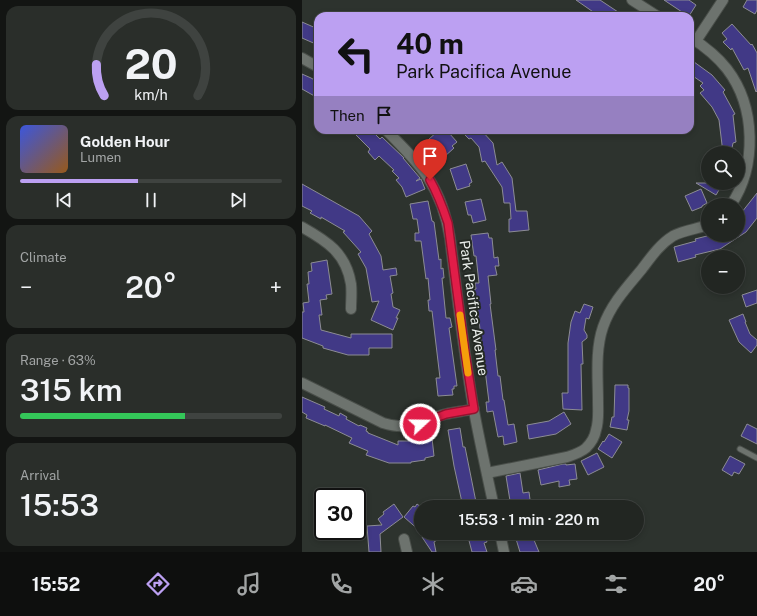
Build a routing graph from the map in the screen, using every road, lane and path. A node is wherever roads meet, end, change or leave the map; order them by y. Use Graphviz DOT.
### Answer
graph roads {
  1 [pos="632,0"];
  2 [pos="723,0"];
  3 [pos="651,12"];
  4 [pos="694,38"];
  5 [pos="694,40"];
  6 [pos="302,58"];
  7 [pos="314,65"];
  8 [pos="390,134"];
  9 [pos="735,198"];
  10 [pos="302,227"];
  11 [pos="701,228"];
  12 [pos="350,309"];
  13 [pos="302,383"];
  14 [pos="474,409"];
  15 [pos="740,449"];
  16 [pos="757,458"];
  17 [pos="487,473"];
  18 [pos="493,500"];
  19 [pos="404,539"];
  20 [pos="501,540"];
  21 [pos="407,552"];
  22 [pos="504,552"];
  1 -- 3 [label="street"];
  2 -- 4 [label="street"];
  5 -- 9 [label="street"];
  6 -- 7 [label="street"];
  8 -- 14 [label="street, Park Pacifica Avenue"];
  10 -- 12 [label="street"];
  11 -- 17 [label="street"];
  13 -- 14 [label="street"];
  14 -- 17 [label="street, Park Pacifica Avenue"];
  15 -- 16 [label="lane"];
  17 -- 18 [label="street, Park Pacifica Avenue"];
  19 -- 21 [label="street"];
  20 -- 22 [label="street"];
}
